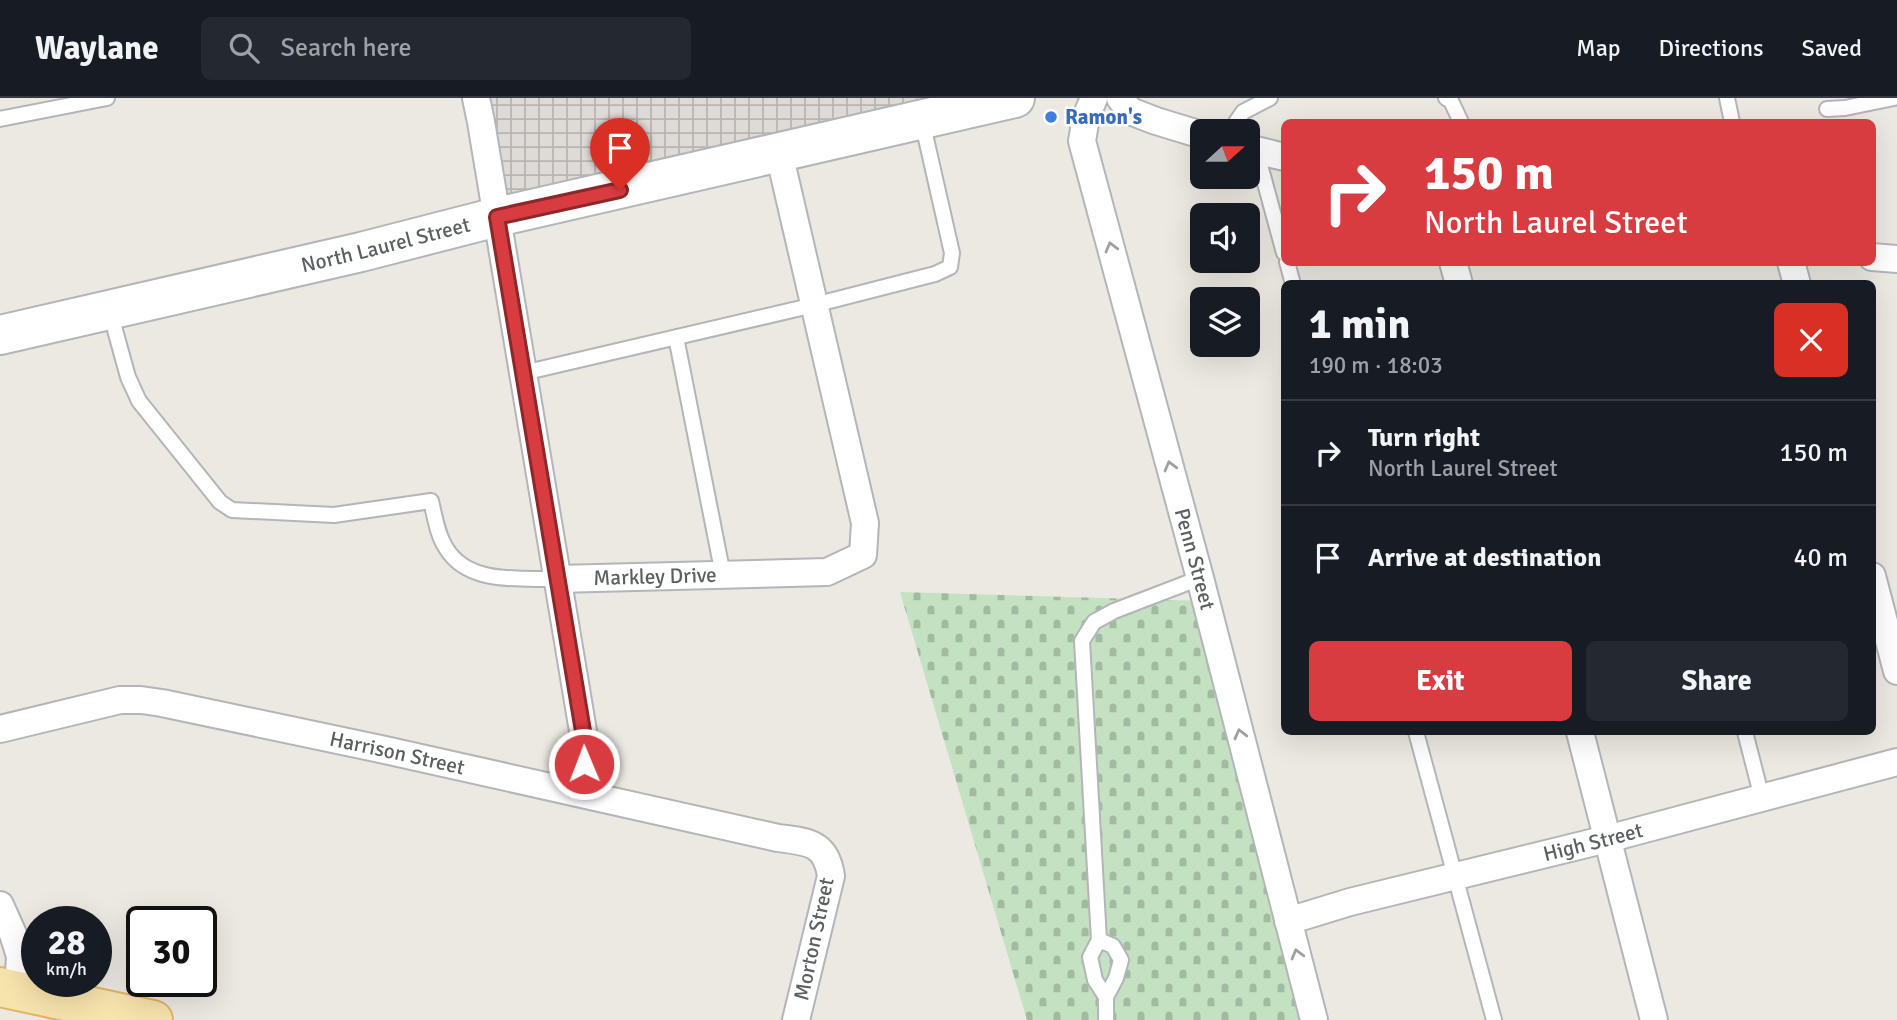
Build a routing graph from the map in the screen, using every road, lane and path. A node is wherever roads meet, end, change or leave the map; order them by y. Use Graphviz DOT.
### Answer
graph roads {
  1 [pos="107,98"];
  2 [pos="476,98"];
  3 [pos="1015,98"];
  4 [pos="1094,98"];
  5 [pos="1120,98"];
  6 [pos="1270,98"];
  7 [pos="1446,98"];
  8 [pos="1727,98"];
  9 [pos="1894,98"];
  10 [pos="962,104"];
  11 [pos="1827,109"];
  12 [pos="0,119"];
  13 [pos="1238,119"];
  14 [pos="1460,119"];
  15 [pos="1731,119"];
  16 [pos="921,120"];
  17 [pos="1190,131"];
  18 [pos="1260,151"];
  19 [pos="779,153"];
  20 [pos="1281,156"];
  21 [pos="1260,175"];
  22 [pos="497,217"];
  23 [pos="1281,243"];
  24 [pos="1876,257"];
  25 [pos="1897,259"];
  26 [pos="814,305"];
  27 [pos="109,311"];
  28 [pos="0,335"];
  29 [pos="676,337"];
  30 [pos="523,373"];
  31 [pos="723,575"];
  32 [pos="1200,578"];
  33 [pos="557,579"];
  34 [pos="1876,591"];
  35 [pos="1897,671"];
  36 [pos="0,729"];
  37 [pos="1417,735"];
  38 [pos="1581,735"];
  39 [pos="1746,735"];
  40 [pos="1897,762"];
  41 [pos="579,793"];
  42 [pos="1762,798"];
  43 [pos="1607,839"];
  44 [pos="792,840"];
  45 [pos="1456,876"];
  46 [pos="0,905"];
  47 [pos="1289,921"];
  48 [pos="1099,940"];
  49 [pos="9,989"];
  50 [pos="1106,997"];
  51 [pos="153,1020"];
  52 [pos="796,1020"];
  53 [pos="1106,1020"];
  54 [pos="1314,1020"];
  55 [pos="1494,1020"];
  56 [pos="1654,1020"];
  1 -- 12 [label="lane"];
  2 -- 22 [label="street"];
  3 -- 10 [label="street, North Laurel Street"];
  32 -- 4 [label="street, Penn Street, one-way"];
  5 -- 17 [label="street"];
  6 -- 13 [label="lane"];
  7 -- 14 [label="lane"];
  8 -- 15 [label="lane"];
  9 -- 11 [label="lane"];
  10 -- 16 [label="street, North Laurel Street"];
  16 -- 19 [label="street, North Laurel Street"];
  16 -- 26 [label="lane"];
  18 -- 20 [label="street"];
  19 -- 22 [label="street, North Laurel Street"];
  19 -- 26 [label="street, Markley Drive"];
  21 -- 23 [label="lane"];
  22 -- 27 [label="street, North Laurel Street"];
  22 -- 30 [label="street"];
  24 -- 25 [label="street"];
  26 -- 29 [label="lane"];
  26 -- 31 [label="street, Markley Drive"];
  27 -- 28 [label="street, North Laurel Street"];
  27 -- 33 [label="lane, Markley Drive"];
  29 -- 30 [label="lane"];
  29 -- 31 [label="lane"];
  30 -- 33 [label="street"];
  31 -- 33 [label="street, Markley Drive"];
  47 -- 32 [label="street, Penn Street, one-way"];
  32 -- 48 [label="lane"];
  33 -- 41 [label="street"];
  34 -- 35 [label="street"];
  36 -- 41 [label="street, Harrison Street"];
  37 -- 45 [label="lane"];
  38 -- 43 [label="street"];
  39 -- 42 [label="lane"];
  40 -- 42 [label="street, High Street"];
  41 -- 44 [label="street, Harrison Street"];
  42 -- 43 [label="street, High Street"];
  43 -- 45 [label="street, High Street"];
  43 -- 56 [label="street"];
  44 -- 52 [label="street, Morton Street"];
  45 -- 47 [label="street, High Street"];
  45 -- 55 [label="lane"];
  46 -- 49 [label="street"];
  54 -- 47 [label="street, Penn Street, one-way"];
  48 -- 50 [label="lane"];
  48 -- 50 [label="lane"];
  49 -- 51 [label="main road"];
  50 -- 53 [label="lane"];
}
